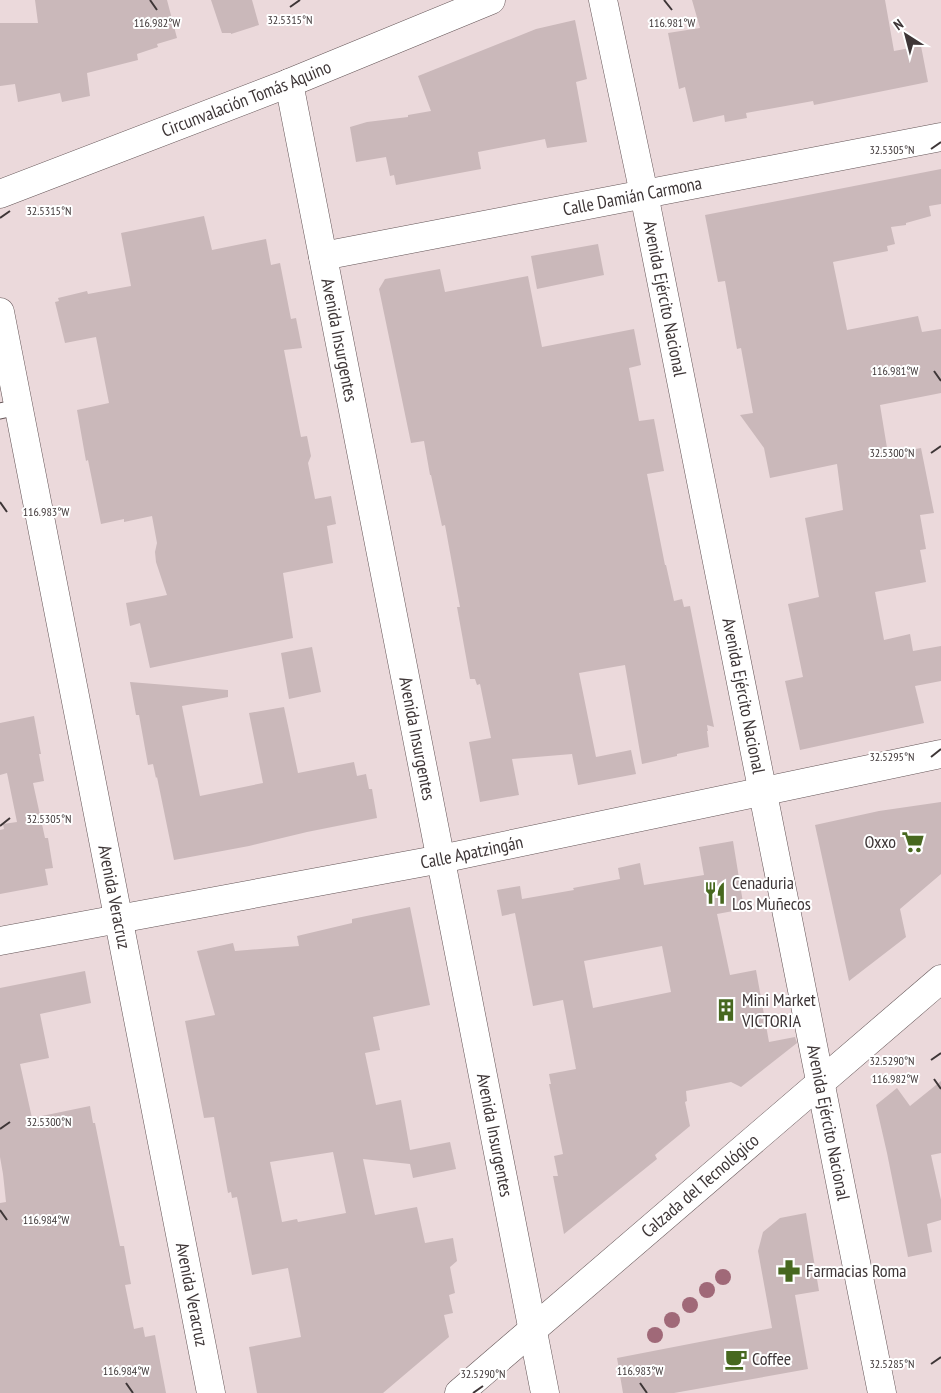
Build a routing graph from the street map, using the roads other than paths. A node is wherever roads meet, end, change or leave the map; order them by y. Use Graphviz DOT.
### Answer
graph roads {
  1 [pos="491,0"];
  2 [pos="603,0"];
  3 [pos="289,83"];
  4 [pos="941,137"];
  5 [pos="0,194"];
  6 [pos="644,194"];
  7 [pos="323,256"];
  8 [pos="0,312"];
  9 [pos="9,409"];
  10 [pos="941,754"];
  11 [pos="762,791"];
  12 [pos="440,859"];
  13 [pos="120,919"];
  14 [pos="0,942"];
  15 [pos="941,979"];
  16 [pos="821,1082"];
  17 [pos="532,1330"];
  18 [pos="212,1393"];
  19 [pos="460,1393"];
  20 [pos="545,1393"];
  21 [pos="882,1393"];
  1 -- 3 [label="street, Circunvalación Tomás Aquino"];
  2 -- 6 [label="street, Avenida Ejército Nacional"];
  3 -- 5 [label="street, Circunvalación Tomás Aquino"];
  3 -- 7 [label="street, Avenida Insurgentes"];
  4 -- 6 [label="street, Calle Damián Carmona"];
  6 -- 7 [label="street, Calle Damián Carmona"];
  6 -- 11 [label="street, Avenida Ejército Nacional"];
  7 -- 12 [label="street, Avenida Insurgentes"];
  8 -- 9 [label="street, Avenida Veracruz"];
  9 -- 13 [label="street, Avenida Veracruz"];
  10 -- 11 [label="street, Calle Apatzingán"];
  11 -- 12 [label="street, Calle Apatzingán"];
  11 -- 16 [label="street, Avenida Ejército Nacional"];
  12 -- 13 [label="street, Calle Apatzingán"];
  12 -- 17 [label="street, Avenida Insurgentes"];
  13 -- 14 [label="street, Calle Apatzingán"];
  13 -- 18 [label="street, Avenida Veracruz"];
  15 -- 16 [label="street, Calzada del Tecnológico"];
  16 -- 17 [label="street, Calzada del Tecnológico"];
  16 -- 21 [label="street, Avenida Ejército Nacional"];
  17 -- 19 [label="street, Calzada del Tecnológico"];
  17 -- 20 [label="street, Avenida Insurgentes"];
}
